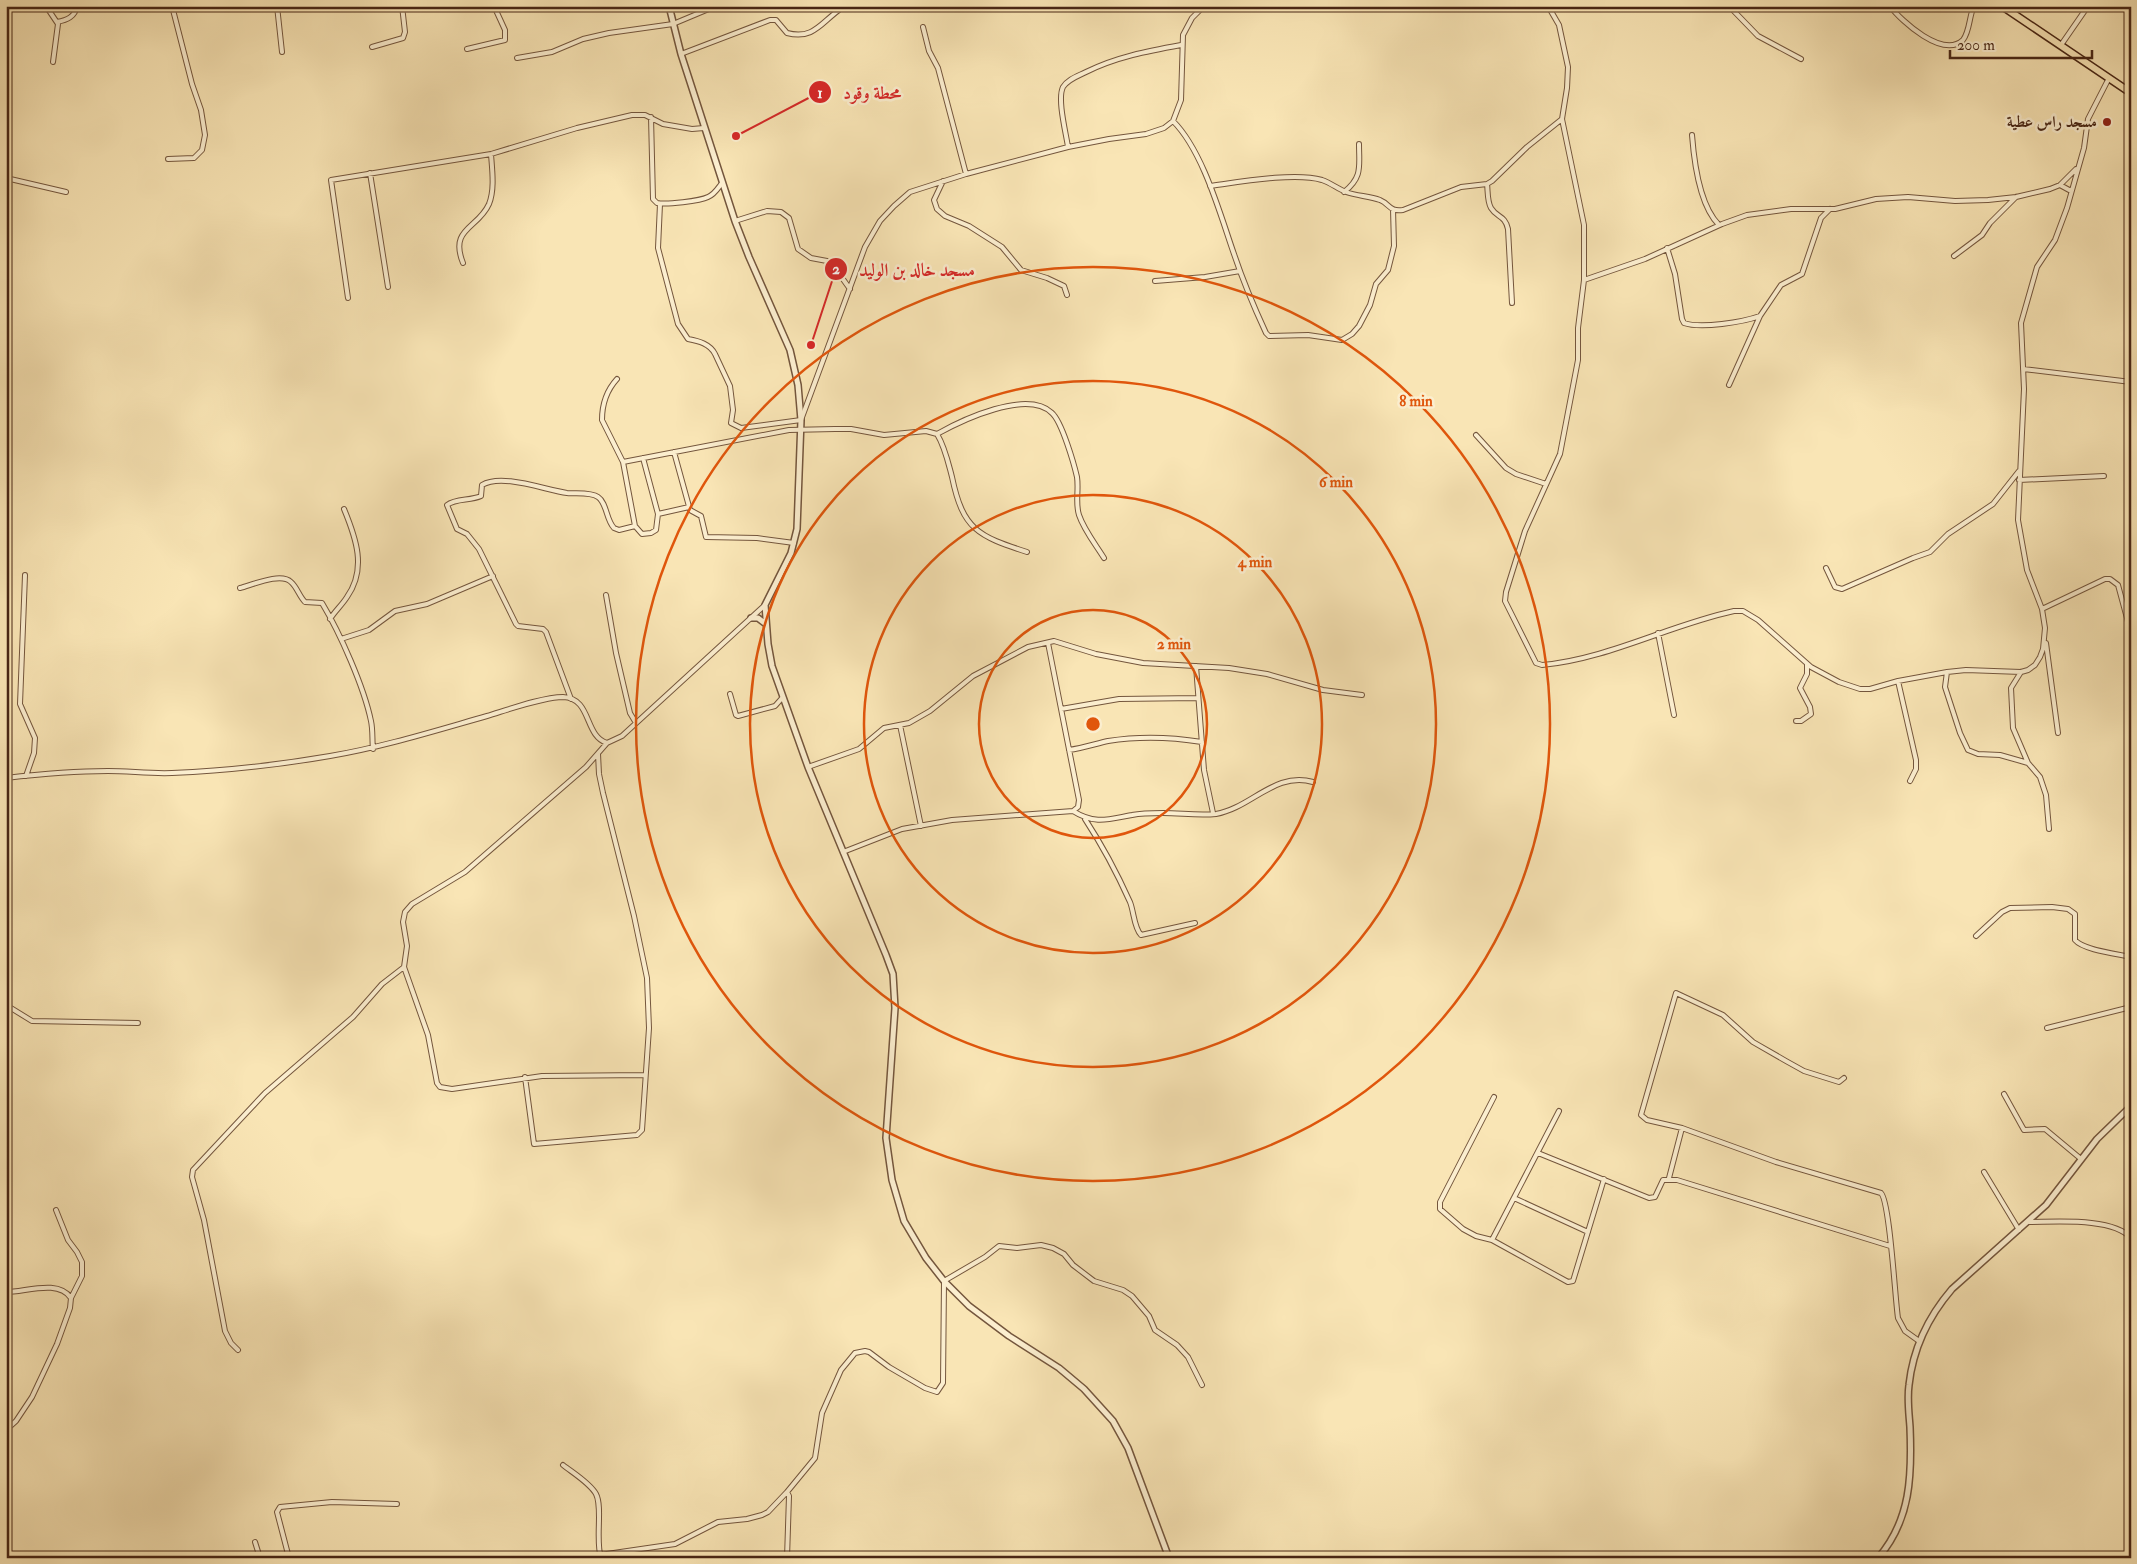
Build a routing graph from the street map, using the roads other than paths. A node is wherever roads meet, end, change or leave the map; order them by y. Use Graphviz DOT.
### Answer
graph roads {
  1 [pos="46,6"];
  2 [pos="77,6"];
  3 [pos="172,6"];
  4 [pos="277,6"];
  5 [pos="402,6"];
  6 [pos="494,6"];
  7 [pos="669,6"];
  8 [pos="716,6"];
  9 [pos="1548,6"];
  10 [pos="1618,6"];
  11 [pos="1653,6"];
  12 [pos="1729,6"];
  13 [pos="1890,6"];
  14 [pos="1974,6"];
  15 [pos="2002,6"];
  16 [pos="2088,6"];
  17 [pos="1202,7"];
  18 [pos="839,10"];
  19 [pos="57,22"];
  20 [pos="673,24"];
  21 [pos="923,27"];
  22 [pos="1181,45"];
  23 [pos="2061,45"];
  24 [pos="372,47"];
  25 [pos="467,48"];
  26 [pos="282,52"];
  27 [pos="680,54"];
  28 [pos="518,58"];
  29 [pos="1801,60"];
  30 [pos="53,62"];
  31 [pos="2109,78"];
  32 [pos="2131,84"];
  33 [pos="2129,92"];
  34 [pos="651,118"];
  35 [pos="1562,118"];
  36 [pos="1172,122"];
  37 [pos="704,128"];
  38 [pos="1692,135"];
  39 [pos="1359,144"];
  40 [pos="1068,147"];
  41 [pos="491,154"];
  42 [pos="168,159"];
  43 [pos="2077,167"];
  44 [pos="370,173"];
  45 [pos="966,174"];
  46 [pos="6,178"];
  47 [pos="942,181"];
  48 [pos="722,183"];
  49 [pos="1487,184"];
  50 [pos="2060,185"];
  51 [pos="1210,186"];
  52 [pos="2071,191"];
  53 [pos="66,192"];
  54 [pos="1344,192"];
  55 [pos="2016,197"];
  56 [pos="660,204"];
  57 [pos="1393,209"];
  58 [pos="1830,209"];
  59 [pos="735,221"];
  60 [pos="1719,225"];
  61 [pos="1667,248"];
  62 [pos="1954,256"];
  63 [pos="463,263"];
  64 [pos="1240,271"];
  65 [pos="1584,280"];
  66 [pos="1155,281"];
  67 [pos="388,287"];
  68 [pos="850,289"];
  69 [pos="1067,295"];
  70 [pos="348,298"];
  71 [pos="1512,303"];
  72 [pos="1760,316"];
  73 [pos="2023,369"];
  74 [pos="617,378"];
  75 [pos="2131,382"];
  76 [pos="1729,385"];
  77 [pos="801,420"];
  78 [pos="801,429"];
  79 [pos="937,434"];
  80 [pos="1476,435"];
  81 [pos="674,452"];
  82 [pos="643,458"];
  83 [pos="623,462"];
  84 [pos="2019,471"];
  85 [pos="2104,476"];
  86 [pos="2020,480"];
  87 [pos="1546,484"];
  88 [pos="689,507"];
  89 [pos="344,509"];
  90 [pos="658,514"];
  91 [pos="636,526"];
  92 [pos="794,543"];
  93 [pos="1027,552"];
  94 [pos="1104,558"];
  95 [pos="1826,568"];
  96 [pos="25,575"];
  97 [pos="493,576"];
  98 [pos="240,588"];
  99 [pos="606,595"];
  100 [pos="765,605"];
  101 [pos="2042,609"];
  102 [pos="751,618"];
  103 [pos="330,619"];
  104 [pos="766,624"];
  105 [pos="1658,633"];
  106 [pos="2131,633"];
  107 [pos="2045,638"];
  108 [pos="341,639"];
  109 [pos="1048,642"];
  110 [pos="1807,664"];
  111 [pos="1196,666"];
  112 [pos="1947,672"];
  113 [pos="2021,672"];
  114 [pos="1898,681"];
  115 [pos="730,694"];
  116 [pos="1362,695"];
  117 [pos="783,697"];
  118 [pos="1198,698"];
  119 [pos="571,699"];
  120 [pos="1061,709"];
  121 [pos="1674,715"];
  122 [pos="1796,721"];
  123 [pos="636,722"];
  124 [pos="900,725"];
  125 [pos="2058,733"];
  126 [pos="1202,742"];
  127 [pos="606,743"];
  128 [pos="373,749"];
  129 [pos="1069,750"];
  130 [pos="598,754"];
  131 [pos="2028,763"];
  132 [pos="808,767"];
  133 [pos="26,776"];
  134 [pos="6,778"];
  135 [pos="1910,781"];
  136 [pos="1312,782"];
  137 [pos="1073,811"];
  138 [pos="1213,813"];
  139 [pos="1085,818"];
  140 [pos="921,826"];
  141 [pos="2050,829"];
  142 [pos="843,852"];
  143 [pos="1195,923"];
  144 [pos="1976,936"];
  145 [pos="2131,956"];
  146 [pos="404,967"];
  147 [pos="6,1005"];
  148 [pos="2131,1007"];
  149 [pos="138,1023"];
  150 [pos="2047,1028"];
  151 [pos="645,1075"];
  152 [pos="525,1078"];
  153 [pos="1844,1078"];
  154 [pos="2004,1094"];
  155 [pos="1494,1097"];
  156 [pos="2131,1106"];
  157 [pos="1559,1111"];
  158 [pos="1682,1128"];
  159 [pos="1538,1153"];
  160 [pos="2082,1159"];
  161 [pos="1984,1172"];
  162 [pos="1669,1178"];
  163 [pos="1604,1179"];
  164 [pos="1514,1198"];
  165 [pos="56,1210"];
  166 [pos="2029,1222"];
  167 [pos="2019,1230"];
  168 [pos="1588,1232"];
  169 [pos="2131,1238"];
  170 [pos="1492,1240"];
  171 [pos="1890,1246"];
  172 [pos="944,1281"];
  173 [pos="6,1292"];
  174 [pos="72,1298"];
  175 [pos="1919,1341"];
  176 [pos="238,1350"];
  177 [pos="1202,1385"];
  178 [pos="6,1430"];
  179 [pos="563,1465"];
  180 [pos="787,1492"];
  181 [pos="398,1504"];
  182 [pos="255,1542"];
  183 [pos="600,1556"];
  184 [pos="260,1558"];
  185 [pos="289,1558"];
  186 [pos="787,1558"];
  187 [pos="1168,1558"];
  188 [pos="1878,1558"];
  1 -- 19 [label="street"];
  2 -- 19 [label="street"];
  3 -- 42 [label="street"];
  4 -- 26 [label="street"];
  5 -- 24 [label="street"];
  6 -- 25 [label="street"];
  7 -- 20 [label="street"];
  8 -- 20 [label="street"];
  9 -- 35 [label="street"];
  10 -- 11 [label="street"];
  12 -- 29 [label="street"];
  13 -- 14 [label="street"];
  15 -- 23 [label="main road"];
  16 -- 23 [label="street"];
  17 -- 22 [label="street"];
  18 -- 27 [label="street"];
  19 -- 30 [label="street"];
  20 -- 27 [label="street"];
  20 -- 28 [label="street"];
  21 -- 45 [label="street"];
  22 -- 36 [label="street"];
  22 -- 40 [label="street"];
  23 -- 31 [label="main road"];
  27 -- 37 [label="street"];
  31 -- 33 [label="main road"];
  31 -- 43 [label="street"];
  32 -- 33 [label="street"];
  34 -- 37 [label="street"];
  34 -- 41 [label="street"];
  34 -- 56 [label="street"];
  35 -- 49 [label="street"];
  35 -- 65 [label="street"];
  36 -- 40 [label="street"];
  36 -- 51 [label="street"];
  37 -- 48 [label="street"];
  38 -- 60 [label="street"];
  39 -- 54 [label="street"];
  40 -- 45 [label="street"];
  41 -- 44 [label="street"];
  41 -- 63 [label="street"];
  43 -- 50 [label="street"];
  43 -- 52 [label="street"];
  44 -- 67 [label="street"];
  44 -- 70 [label="street"];
  45 -- 47 [label="street"];
  46 -- 53 [label="street"];
  47 -- 68 [label="street"];
  47 -- 69 [label="street"];
  48 -- 56 [label="street"];
  48 -- 59 [label="street"];
  49 -- 57 [label="street"];
  49 -- 71 [label="street"];
  50 -- 52 [label="street"];
  50 -- 55 [label="street"];
  51 -- 54 [label="street"];
  51 -- 64 [label="street"];
  52 -- 73 [label="street"];
  54 -- 57 [label="street"];
  55 -- 58 [label="street"];
  55 -- 62 [label="street"];
  56 -- 77 [label="street"];
  57 -- 64 [label="street"];
  58 -- 60 [label="street"];
  58 -- 72 [label="street"];
  59 -- 68 [label="street"];
  59 -- 77 [label="street"];
  60 -- 61 [label="street"];
  61 -- 65 [label="street"];
  61 -- 72 [label="street"];
  64 -- 66 [label="street"];
  65 -- 87 [label="street"];
  68 -- 77 [label="street"];
  72 -- 76 [label="street"];
  73 -- 75 [label="street"];
  73 -- 84 [label="street"];
  74 -- 83 [label="street"];
  77 -- 78 [label="street"];
  78 -- 79 [label="street"];
  78 -- 81 [label="street"];
  78 -- 92 [label="street"];
  79 -- 93 [label="street"];
  79 -- 94 [label="street"];
  80 -- 87 [label="street"];
  81 -- 82 [label="street"];
  81 -- 88 [label="street"];
  82 -- 83 [label="street"];
  82 -- 90 [label="street"];
  83 -- 91 [label="street"];
  84 -- 86 [label="street"];
  84 -- 95 [label="street"];
  85 -- 86 [label="street"];
  86 -- 101 [label="street"];
  87 -- 105 [label="street"];
  88 -- 90 [label="street"];
  88 -- 92 [label="street"];
  89 -- 103 [label="street"];
  90 -- 91 [label="street"];
  91 -- 97 [label="street"];
  92 -- 100 [label="street"];
  96 -- 133 [label="street"];
  97 -- 108 [label="street"];
  97 -- 119 [label="street"];
  98 -- 103 [label="street"];
  99 -- 123 [label="street"];
  100 -- 102 [label="street"];
  100 -- 104 [label="street"];
  101 -- 106 [label="street"];
  101 -- 107 [label="street"];
  102 -- 104 [label="street"];
  102 -- 123 [label="street"];
  103 -- 108 [label="street"];
  104 -- 117 [label="street"];
  105 -- 110 [label="street"];
  105 -- 121 [label="street"];
  107 -- 113 [label="street"];
  107 -- 125 [label="street"];
  108 -- 128 [label="street"];
  109 -- 111 [label="street"];
  109 -- 120 [label="street"];
  109 -- 124 [label="street"];
  110 -- 114 [label="street"];
  110 -- 122 [label="street"];
  111 -- 116 [label="street"];
  111 -- 118 [label="street"];
  112 -- 113 [label="street"];
  112 -- 114 [label="street"];
  112 -- 131 [label="street"];
  113 -- 131 [label="street"];
  114 -- 135 [label="street"];
  115 -- 117 [label="street"];
  117 -- 132 [label="street"];
  118 -- 120 [label="street"];
  118 -- 126 [label="street"];
  119 -- 127 [label="street"];
  119 -- 128 [label="street"];
  120 -- 129 [label="street"];
  123 -- 127 [label="street"];
  124 -- 132 [label="street"];
  124 -- 140 [label="street"];
  126 -- 129 [label="street"];
  126 -- 138 [label="street"];
  127 -- 130 [label="street"];
  128 -- 133 [label="street"];
  129 -- 137 [label="street"];
  130 -- 146 [label="street"];
  130 -- 151 [label="street"];
  131 -- 141 [label="street"];
  132 -- 142 [label="street"];
  133 -- 134 [label="street"];
  136 -- 138 [label="street"];
  137 -- 139 [label="street"];
  137 -- 140 [label="street"];
  138 -- 139 [label="street"];
  139 -- 143 [label="street"];
  140 -- 142 [label="street"];
  142 -- 172 [label="street"];
  144 -- 145 [label="street"];
  146 -- 152 [label="street"];
  146 -- 176 [label="street"];
  147 -- 149 [label="street"];
  148 -- 150 [label="street"];
  151 -- 152 [label="street"];
  151 -- 152 [label="street"];
  153 -- 158 [label="street"];
  154 -- 160 [label="street"];
  155 -- 170 [label="street"];
  156 -- 160 [label="street"];
  157 -- 159 [label="street"];
  158 -- 162 [label="street"];
  158 -- 171 [label="street"];
  159 -- 163 [label="street"];
  159 -- 164 [label="street"];
  160 -- 166 [label="street"];
  161 -- 167 [label="street"];
  162 -- 163 [label="street"];
  162 -- 171 [label="street"];
  163 -- 168 [label="street"];
  164 -- 168 [label="street"];
  164 -- 170 [label="street"];
  165 -- 174 [label="street"];
  166 -- 167 [label="street"];
  166 -- 169 [label="street"];
  167 -- 175 [label="street"];
  168 -- 170 [label="street"];
  171 -- 175 [label="street"];
  172 -- 177 [label="street"];
  172 -- 180 [label="street"];
  172 -- 187 [label="street"];
  173 -- 174 [label="street"];
  174 -- 178 [label="street"];
  175 -- 188 [label="street"];
  179 -- 183 [label="street"];
  180 -- 183 [label="street"];
  180 -- 186 [label="street"];
  181 -- 185 [label="street"];
  182 -- 184 [label="street"];
}
